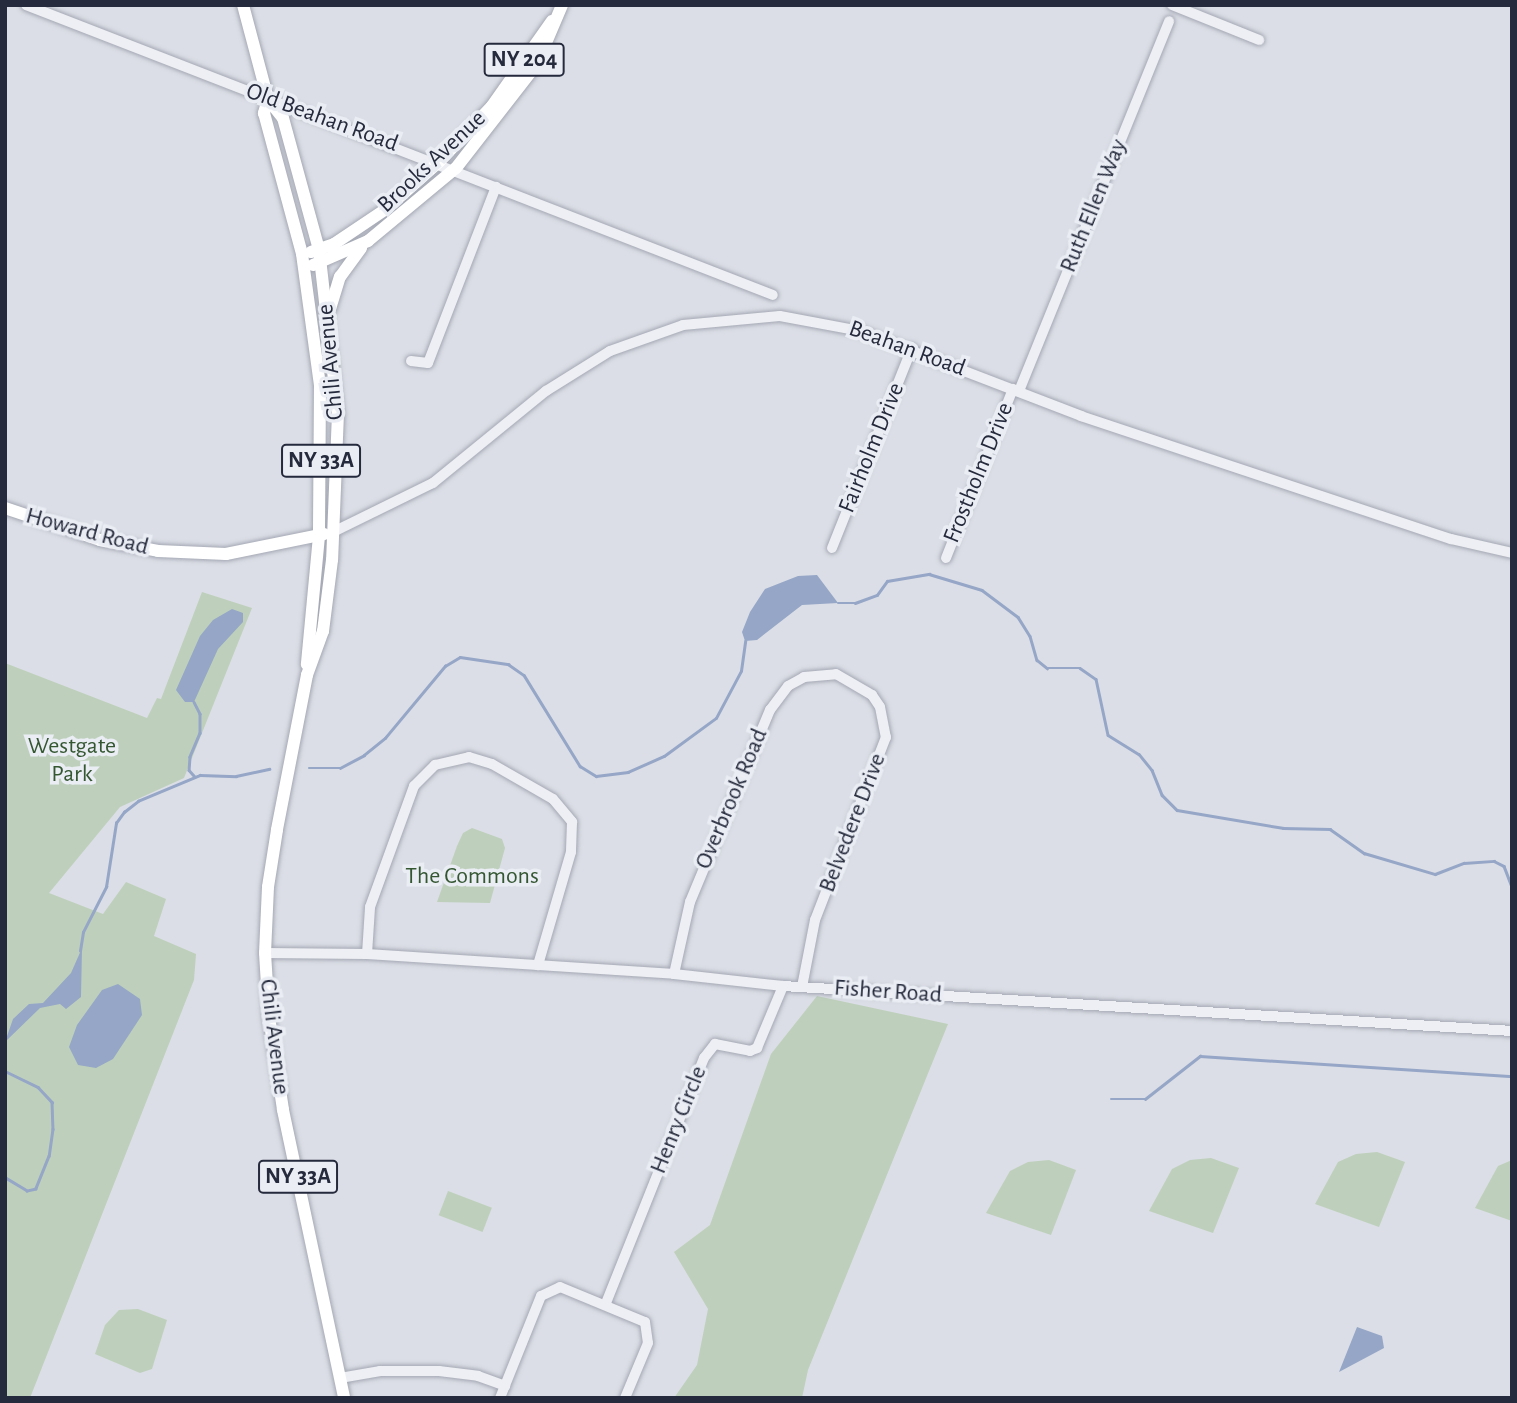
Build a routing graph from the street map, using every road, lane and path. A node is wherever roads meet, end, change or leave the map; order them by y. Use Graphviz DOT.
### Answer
graph roads {
  1 [pos="26,5"];
  2 [pos="243,5"];
  3 [pos="1172,5"];
  4 [pos="562,6"];
  5 [pos="1169,21"];
  6 [pos="1259,40"];
  7 [pos="268,99"];
  8 [pos="439,162"];
  9 [pos="456,168"];
  10 [pos="495,187"];
  11 [pos="368,241"];
  12 [pos="320,257"];
  13 [pos="303,261"];
  14 [pos="773,295"];
  15 [pos="328,320"];
  16 [pos="912,348"];
  17 [pos="411,361"];
  18 [pos="1016,390"];
  19 [pos="5,508"];
  20 [pos="335,531"];
  21 [pos="319,536"];
  22 [pos="832,548"];
  23 [pos="1512,553"];
  24 [pos="946,558"];
  25 [pos="307,675"];
  26 [pos="842,676"];
  27 [pos="265,953"];
  28 [pos="367,954"];
  29 [pos="538,965"];
  30 [pos="674,974"];
  31 [pos="783,986"];
  32 [pos="802,987"];
  33 [pos="1512,1031"];
  34 [pos="606,1303"];
  35 [pos="340,1378"];
  36 [pos="505,1386"];
  37 [pos="344,1398"];
  38 [pos="500,1398"];
  39 [pos="625,1398"];
  1 -- 7 [label="street, Old Beahan Road"];
  2 -- 7 [label="main road, Chili Avenue / NY 33A"];
  3 -- 6 [label="street"];
  4 -- 8 [label="main road, Brooks Avenue / NY 204"];
  4 -- 9 [label="main road, Brooks Avenue / NY 204"];
  5 -- 18 [label="street, Ruth Ellen Way"];
  7 -- 8 [label="street, Old Beahan Road"];
  7 -- 12 [label="main road, Chili Avenue / NY 33A"];
  7 -- 13 [label="main road, Chili Avenue / NY 33A"];
  8 -- 9 [label="street, Old Beahan Road"];
  8 -- 12 [label="main road, Brooks Avenue / NY 204"];
  9 -- 10 [label="street, Old Beahan Road"];
  9 -- 11 [label="main road, Brooks Avenue / NY 204"];
  10 -- 14 [label="street, Old Beahan Road"];
  10 -- 17 [label="street"];
  11 -- 12 [label="main road, Brooks Avenue"];
  11 -- 15 [label="main road, NY 204"];
  12 -- 13 [label="main road, Brooks Avenue"];
  12 -- 15 [label="main road, Chili Avenue / NY 33A"];
  13 -- 21 [label="main road, Chili Avenue / NY 33A"];
  15 -- 20 [label="main road, Chili Avenue / NY 33A"];
  16 -- 18 [label="street, Beahan Road"];
  16 -- 20 [label="street, Beahan Road"];
  16 -- 22 [label="street, Fairholm Drive"];
  18 -- 23 [label="street, Beahan Road"];
  18 -- 24 [label="street, Frostholm Drive"];
  19 -- 21 [label="main road, Howard Road"];
  20 -- 21 [label="main road, Howard Road"];
  20 -- 25 [label="main road, Chili Avenue / NY 33A"];
  21 -- 25 [label="main road, Chili Avenue / NY 33A"];
  25 -- 27 [label="main road, Chili Avenue / NY 33A"];
  26 -- 30 [label="street, Overbrook Road"];
  26 -- 32 [label="street, Belvedere Drive"];
  27 -- 28 [label="street, Fisher Road"];
  27 -- 35 [label="main road, Chili Avenue / NY 33A"];
  28 -- 29 [label="street, Fisher Road"];
  28 -- 29 [label="street"];
  29 -- 30 [label="street, Fisher Road"];
  30 -- 31 [label="street, Fisher Road"];
  31 -- 32 [label="street, Fisher Road"];
  31 -- 34 [label="street, Henry Circle"];
  32 -- 33 [label="street, Fisher Road"];
  34 -- 36 [label="street"];
  34 -- 39 [label="street"];
  35 -- 36 [label="street"];
  35 -- 37 [label="main road, Chili Avenue / NY 33A"];
  36 -- 38 [label="street"];
}
